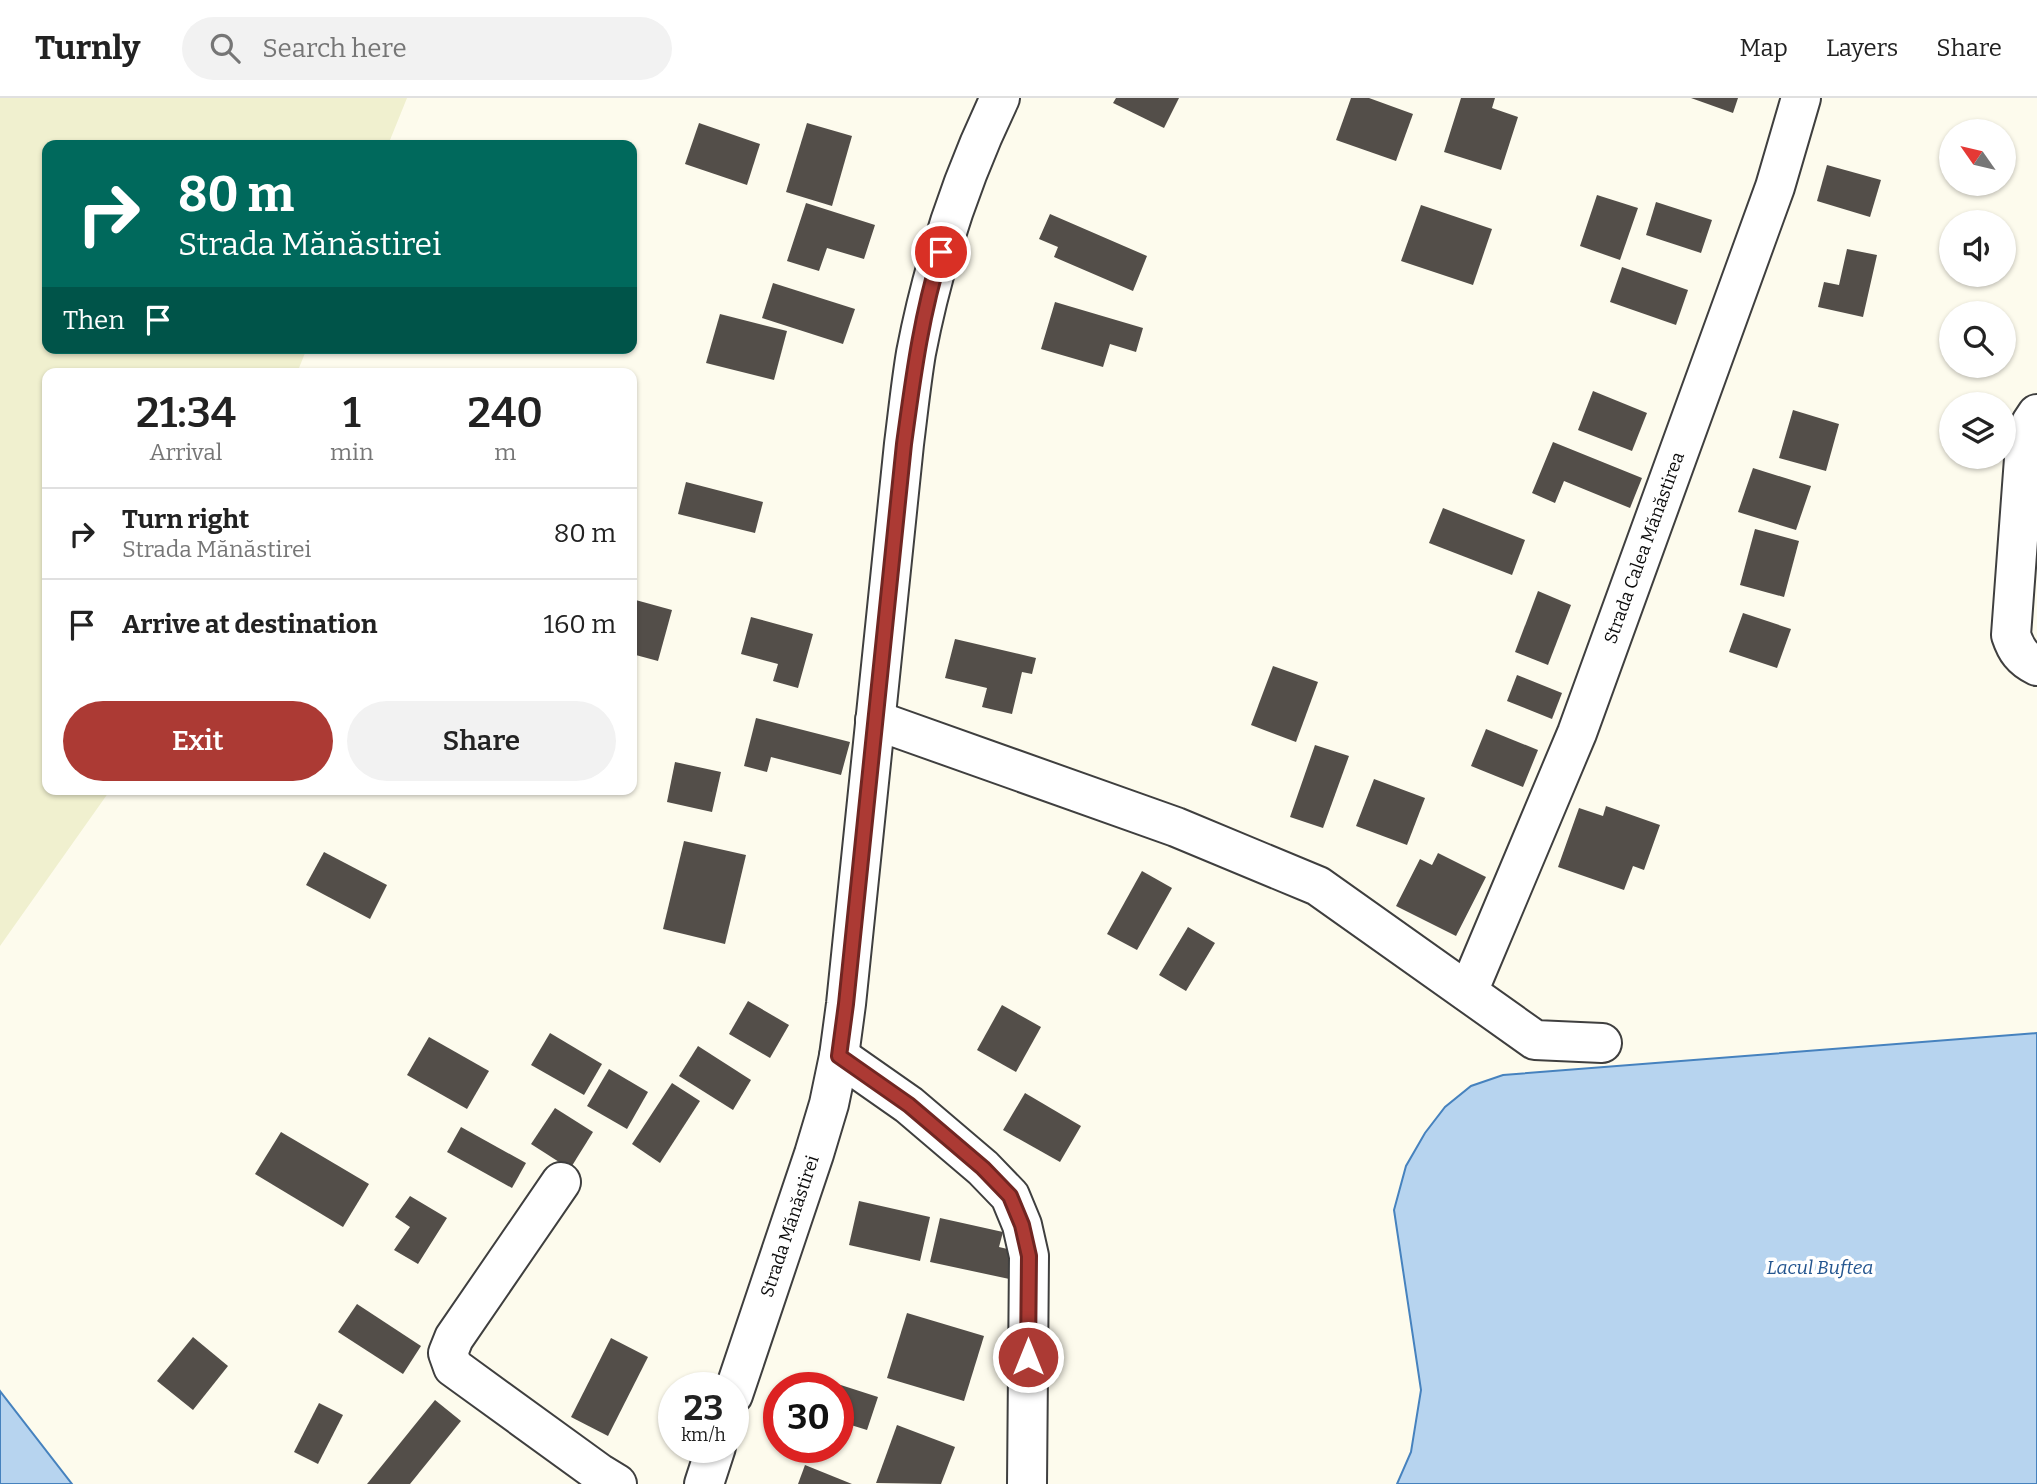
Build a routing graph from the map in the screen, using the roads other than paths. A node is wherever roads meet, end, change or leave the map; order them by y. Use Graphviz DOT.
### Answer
graph roads {
  1 [pos="999,98"];
  2 [pos="1801,98"];
  3 [pos="2037,414"];
  4 [pos="2037,666"];
  5 [pos="875,720"];
  6 [pos="1468,992"];
  7 [pos="1602,1043"];
  8 [pos="839,1056"];
  9 [pos="561,1182"];
  10 [pos="741,1372"];
  11 [pos="711,1463"];
  12 [pos="617,1484"];
  13 [pos="704,1484"];
  14 [pos="1027,1484"];
  1 -- 5 [label="street, Strada Mănăstirei"];
  2 -- 6 [label="street, Strada Calea Mănăstirea"];
  3 -- 4 [label="street"];
  5 -- 6 [label="street"];
  5 -- 8 [label="street, Strada Mănăstirei"];
  6 -- 7 [label="street"];
  8 -- 10 [label="street, Strada Mănăstirei"];
  8 -- 14 [label="street"];
  9 -- 12 [label="street"];
  11 -- 13 [label="street"];
}
